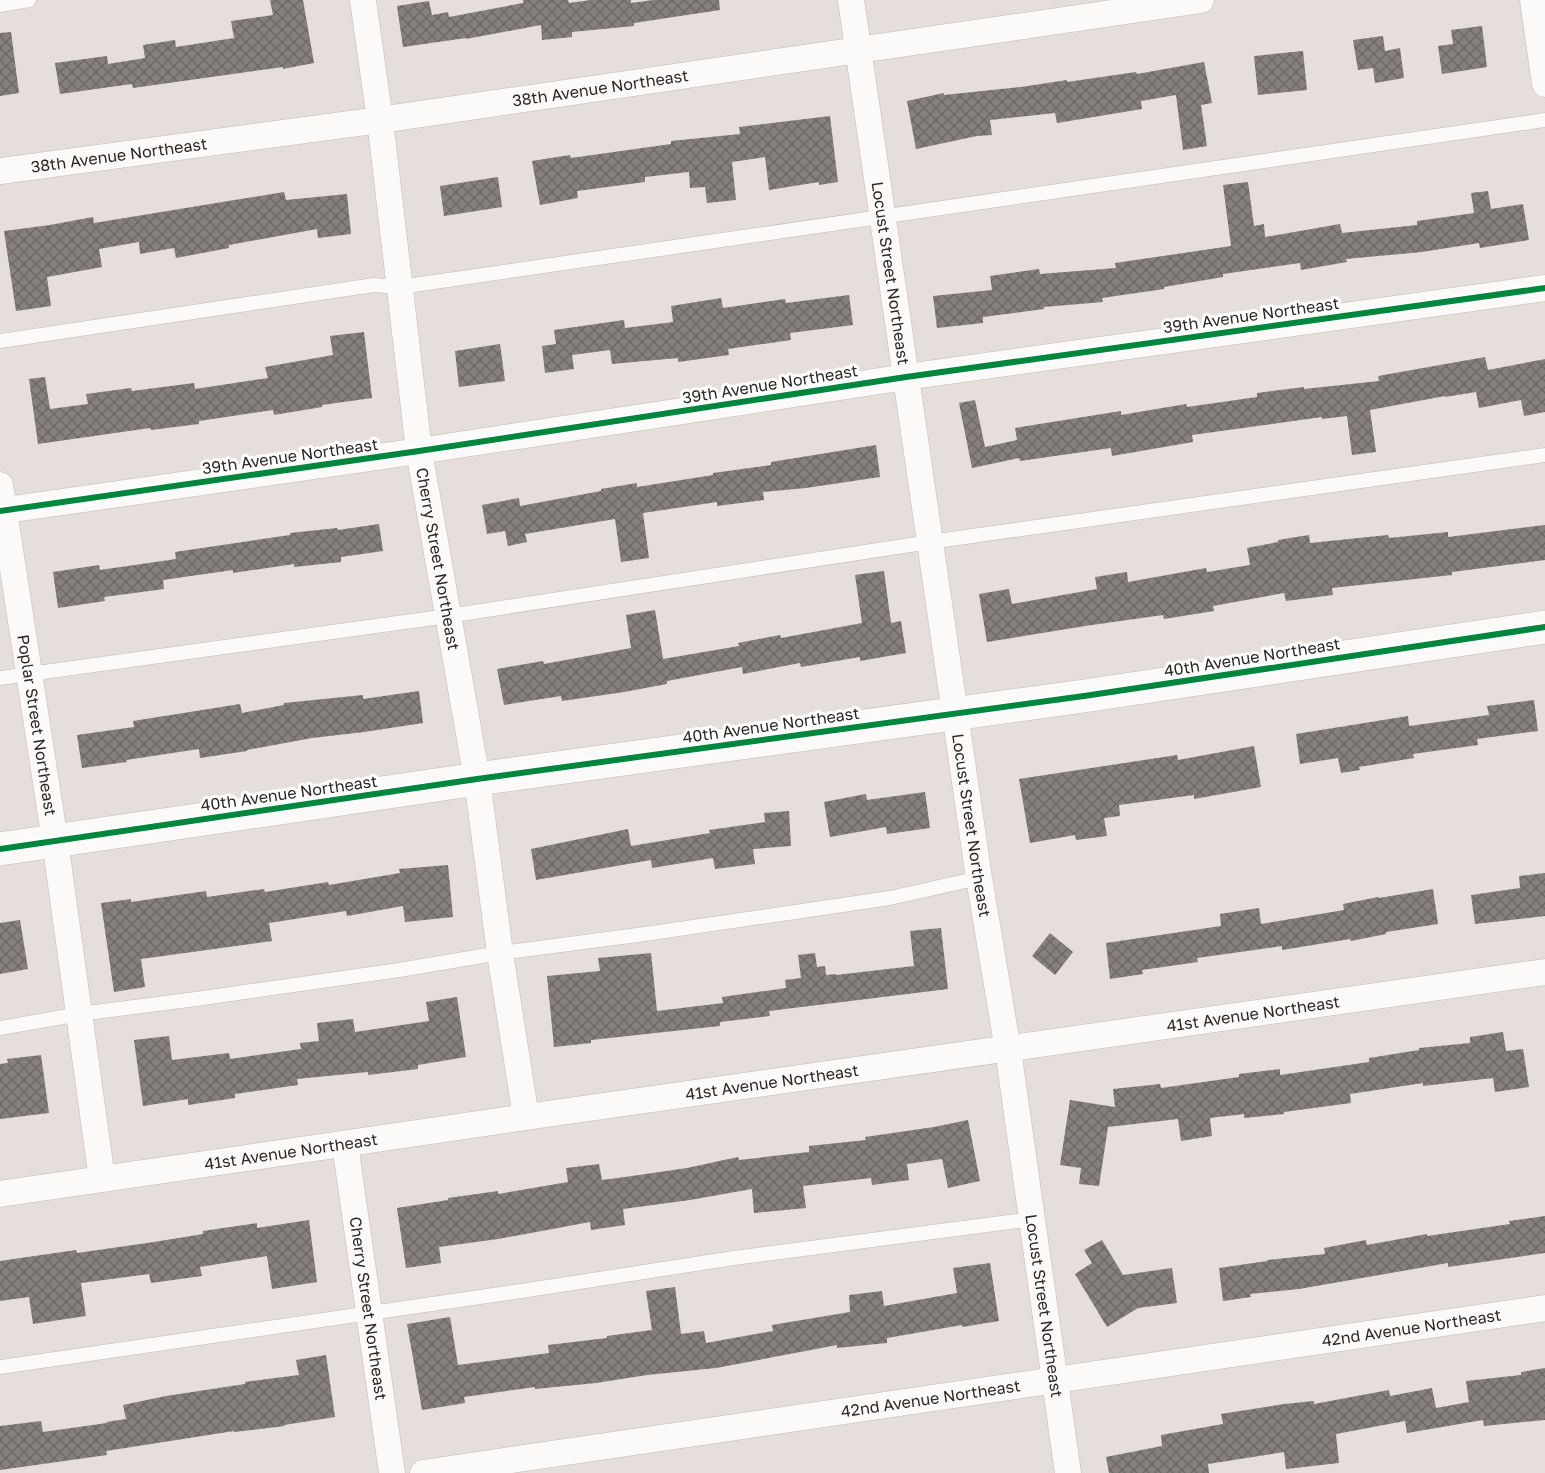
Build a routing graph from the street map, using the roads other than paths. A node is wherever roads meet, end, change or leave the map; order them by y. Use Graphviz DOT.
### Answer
graph roads {
  1 [pos="29,0"];
  2 [pos="363,0"];
  3 [pos="851,0"];
  4 [pos="1201,0"];
  5 [pos="1533,0"];
  6 [pos="0,5"];
  7 [pos="858,50"];
  8 [pos="1545,84"];
  9 [pos="380,120"];
  10 [pos="1545,120"];
  11 [pos="0,171"];
  12 [pos="882,216"];
  13 [pos="400,287"];
  14 [pos="1545,288"];
  15 [pos="0,341"];
  16 [pos="906,377"];
  17 [pos="419,452"];
  18 [pos="1545,455"];
  19 [pos="0,485"];
  20 [pos="2,511"];
  21 [pos="930,542"];
  22 [pos="448,616"];
  23 [pos="1545,627"];
  24 [pos="29,674"];
  25 [pos="0,678"];
  26 [pos="955,714"];
  27 [pos="477,779"];
  28 [pos="55,841"];
  29 [pos="0,849"];
  30 [pos="979,878"];
  31 [pos="500,952"];
  32 [pos="1545,972"];
  33 [pos="80,1014"];
  34 [pos="0,1028"];
  35 [pos="1008,1050"];
  36 [pos="526,1117"];
  37 [pos="345,1144"];
  38 [pos="102,1179"];
  39 [pos="0,1194"];
  40 [pos="1032,1219"];
  41 [pos="1545,1308"];
  42 [pos="369,1314"];
  43 [pos="0,1366"];
  44 [pos="1055,1381"];
  45 [pos="392,1473"];
  46 [pos="423,1473"];
  47 [pos="1068,1473"];
  1 -- 6 [label="lane"];
  2 -- 9 [label="street, Cherry Street Northeast"];
  3 -- 7 [label="street, Locust Street Northeast"];
  4 -- 7 [label="street, 38th Avenue Northeast"];
  5 -- 8 [label="street"];
  7 -- 9 [label="street, 38th Avenue Northeast"];
  7 -- 12 [label="street, Locust Street Northeast"];
  9 -- 11 [label="street, 38th Avenue Northeast"];
  9 -- 13 [label="street, Cherry Street Northeast"];
  10 -- 12 [label="lane"];
  12 -- 13 [label="lane"];
  12 -- 16 [label="street, Locust Street Northeast"];
  13 -- 15 [label="lane"];
  13 -- 17 [label="street, Cherry Street Northeast"];
  14 -- 16 [label="street, 39th Avenue Northeast"];
  16 -- 17 [label="street, 39th Avenue Northeast"];
  16 -- 21 [label="street, Locust Street Northeast"];
  17 -- 20 [label="street, 39th Avenue Northeast"];
  17 -- 22 [label="street, Cherry Street Northeast"];
  18 -- 21 [label="lane"];
  19 -- 20 [label="street, Poplar Street Northeast"];
  20 -- 24 [label="street, Poplar Street Northeast"];
  21 -- 22 [label="lane"];
  21 -- 26 [label="street, Locust Street Northeast"];
  22 -- 24 [label="lane"];
  22 -- 27 [label="street, Cherry Street Northeast"];
  23 -- 26 [label="street, 40th Avenue Northeast"];
  24 -- 25 [label="lane"];
  24 -- 28 [label="street, Poplar Street Northeast"];
  26 -- 27 [label="street, 40th Avenue Northeast"];
  26 -- 30 [label="street, Locust Street Northeast"];
  27 -- 28 [label="street, 40th Avenue Northeast"];
  27 -- 31 [label="street, Cherry Street Northeast"];
  28 -- 29 [label="street, 40th Avenue Northeast"];
  28 -- 33 [label="street, Poplar Street Northeast"];
  30 -- 31 [label="lane"];
  30 -- 35 [label="street, Locust Street Northeast"];
  31 -- 33 [label="lane"];
  31 -- 36 [label="street, Cherry Street Northeast"];
  32 -- 35 [label="street, 41st Avenue Northeast"];
  33 -- 34 [label="lane"];
  33 -- 38 [label="street, Poplar Street Northeast"];
  35 -- 36 [label="street, 41st Avenue Northeast"];
  35 -- 40 [label="street, Locust Street Northeast"];
  36 -- 37 [label="street, 41st Avenue Northeast"];
  37 -- 38 [label="street, 41st Avenue Northeast"];
  37 -- 42 [label="street, Cherry Street Northeast"];
  38 -- 39 [label="street, 41st Avenue Northeast"];
  40 -- 42 [label="lane"];
  40 -- 44 [label="street, Locust Street Northeast"];
  41 -- 44 [label="street, 42nd Avenue Northeast"];
  42 -- 43 [label="lane"];
  42 -- 45 [label="street, Cherry Street Northeast"];
  44 -- 46 [label="street, 42nd Avenue Northeast"];
  44 -- 47 [label="street, Locust Street Northeast"];
}
